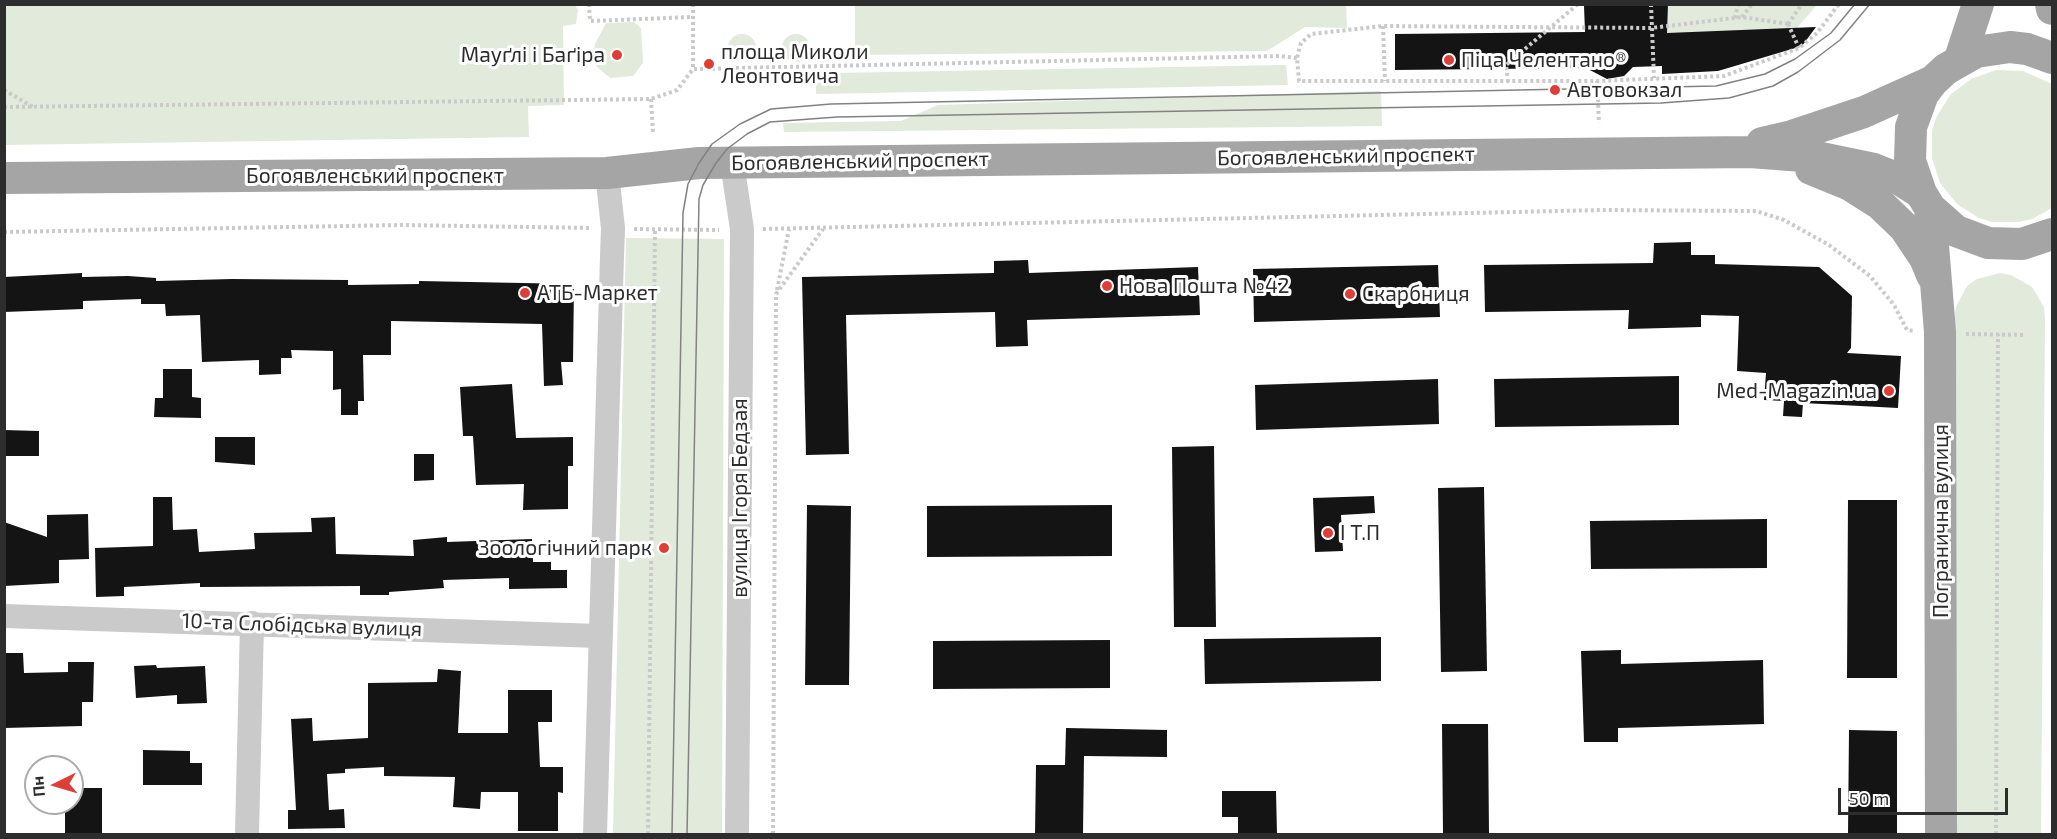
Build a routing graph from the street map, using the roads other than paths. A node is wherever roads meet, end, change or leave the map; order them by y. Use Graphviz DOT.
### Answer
graph roads {
  1 [pos="1978,4"];
  2 [pos="2051,4"];
  3 [pos="2052,9"];
  4 [pos="2052,58"];
  5 [pos="1960,59"];
  6 [pos="1934,81"];
  7 [pos="1717,152"];
  8 [pos="1750,152"];
  9 [pos="732,163"];
  10 [pos="607,173"];
  11 [pos="4,178"];
  12 [pos="1925,201"];
  13 [pos="2052,234"];
  14 [pos="1938,291"];
  15 [pos="4,616"];
  16 [pos="252,622"];
  17 [pos="599,636"];
  18 [pos="247,834"];
  19 [pos="595,834"];
  20 [pos="737,834"];
  21 [pos="1941,834"];
  1 -- 5 [label="main road"];
  2 -- 3 [label="main road"];
  4 -- 5 [label="main road, Богоявленський проспект"];
  5 -- 6 [label="main road, Богоявленський проспект"];
  6 -- 7 [label="main road, Богоявленський проспект"];
  6 -- 12 [label="main road, Погранична вулиця"];
  7 -- 8 [label="main road, Богоявленський проспект"];
  7 -- 9 [label="main road, Богоявленський проспект"];
  8 -- 12 [label="main road, Богоявленський проспект"];
  8 -- 14 [label="main road"];
  9 -- 10 [label="main road, Богоявленський проспект"];
  9 -- 20 [label="street, вулиця Ігоря Бедзая"];
  10 -- 11 [label="main road, Богоявленський проспект"];
  10 -- 17 [label="street"];
  12 -- 13 [label="main road, Богоявленський проспект"];
  12 -- 14 [label="main road, Погранична вулиця"];
  14 -- 21 [label="main road, Погранична вулиця"];
  15 -- 16 [label="street, 10-та Слобідська вулиця"];
  16 -- 17 [label="street, 10-та Слобідська вулиця"];
  16 -- 18 [label="street"];
  17 -- 19 [label="street"];
}
